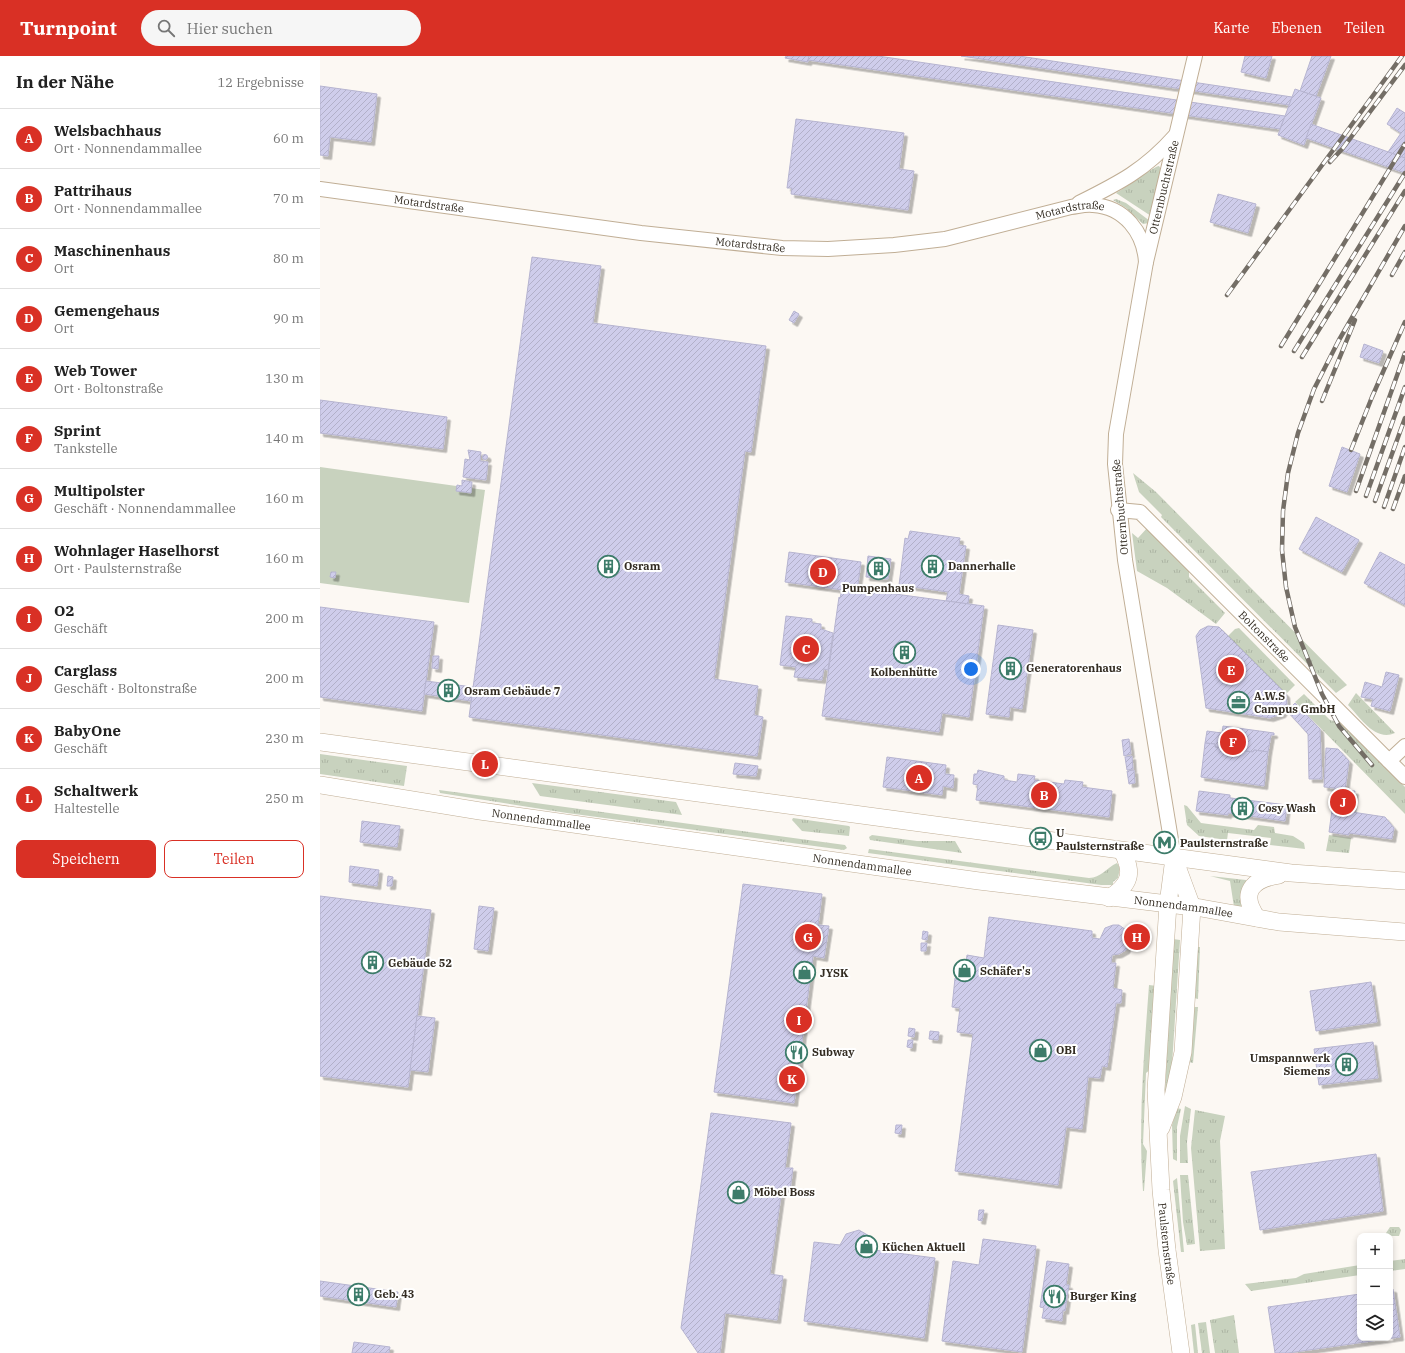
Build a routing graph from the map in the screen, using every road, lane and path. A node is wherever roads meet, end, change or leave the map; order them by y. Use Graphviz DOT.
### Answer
graph roads {
  1 [pos="1195,56"];
  2 [pos="1177,134"];
  3 [pos="320,189"];
  4 [pos="1071,207"];
  5 [pos="1146,262"];
  6 [pos="1118,510"];
  7 [pos="320,742"];
  8 [pos="1405,746"];
  9 [pos="1389,761"];
  10 [pos="1405,777"];
  11 [pos="320,785"];
  12 [pos="1122,851"];
  13 [pos="1174,858"];
  14 [pos="1291,873"];
  15 [pos="1405,881"];
  16 [pos="1109,898"];
  17 [pos="1168,904"];
  18 [pos="1192,907"];
  19 [pos="1257,918"];
  20 [pos="1405,932"];
  21 [pos="1159,1134"];
  22 [pos="1181,1353"];
  1 -- 2 [label="street, Otternbuchtstraße"];
  2 -- 4 [label="street, Otternbuchtstraße"];
  2 -- 5 [label="street, Otternbuchtstraße"];
  3 -- 4 [label="street, Motardstraße"];
  4 -- 5 [label="street, Motardstraße"];
  5 -- 6 [label="street, Otternbuchtstraße"];
  6 -- 9 [label="street, Boltonstraße"];
  6 -- 13 [label="street, Otternbuchtstraße"];
  7 -- 12 [label="main road"];
  8 -- 9 [label="street"];
  9 -- 10 [label="street, Boltonstraße"];
  11 -- 16 [label="main road, Nonnendammallee"];
  12 -- 13 [label="main road"];
  12 -- 16 [label="main road"];
  13 -- 14 [label="main road"];
  13 -- 17 [label="main road, Paulsternstraße"];
  13 -- 18 [label="main road, Paulsternstraße"];
  14 -- 15 [label="main road"];
  14 -- 19 [label="main road"];
  16 -- 17 [label="main road, Nonnendammallee"];
  17 -- 18 [label="main road, Nonnendammallee"];
  17 -- 21 [label="main road, Paulsternstraße"];
  18 -- 19 [label="main road, Nonnendammallee"];
  18 -- 21 [label="main road, Paulsternstraße"];
  19 -- 20 [label="main road, Nonnendammallee"];
  21 -- 22 [label="main road, Paulsternstraße"];
}
